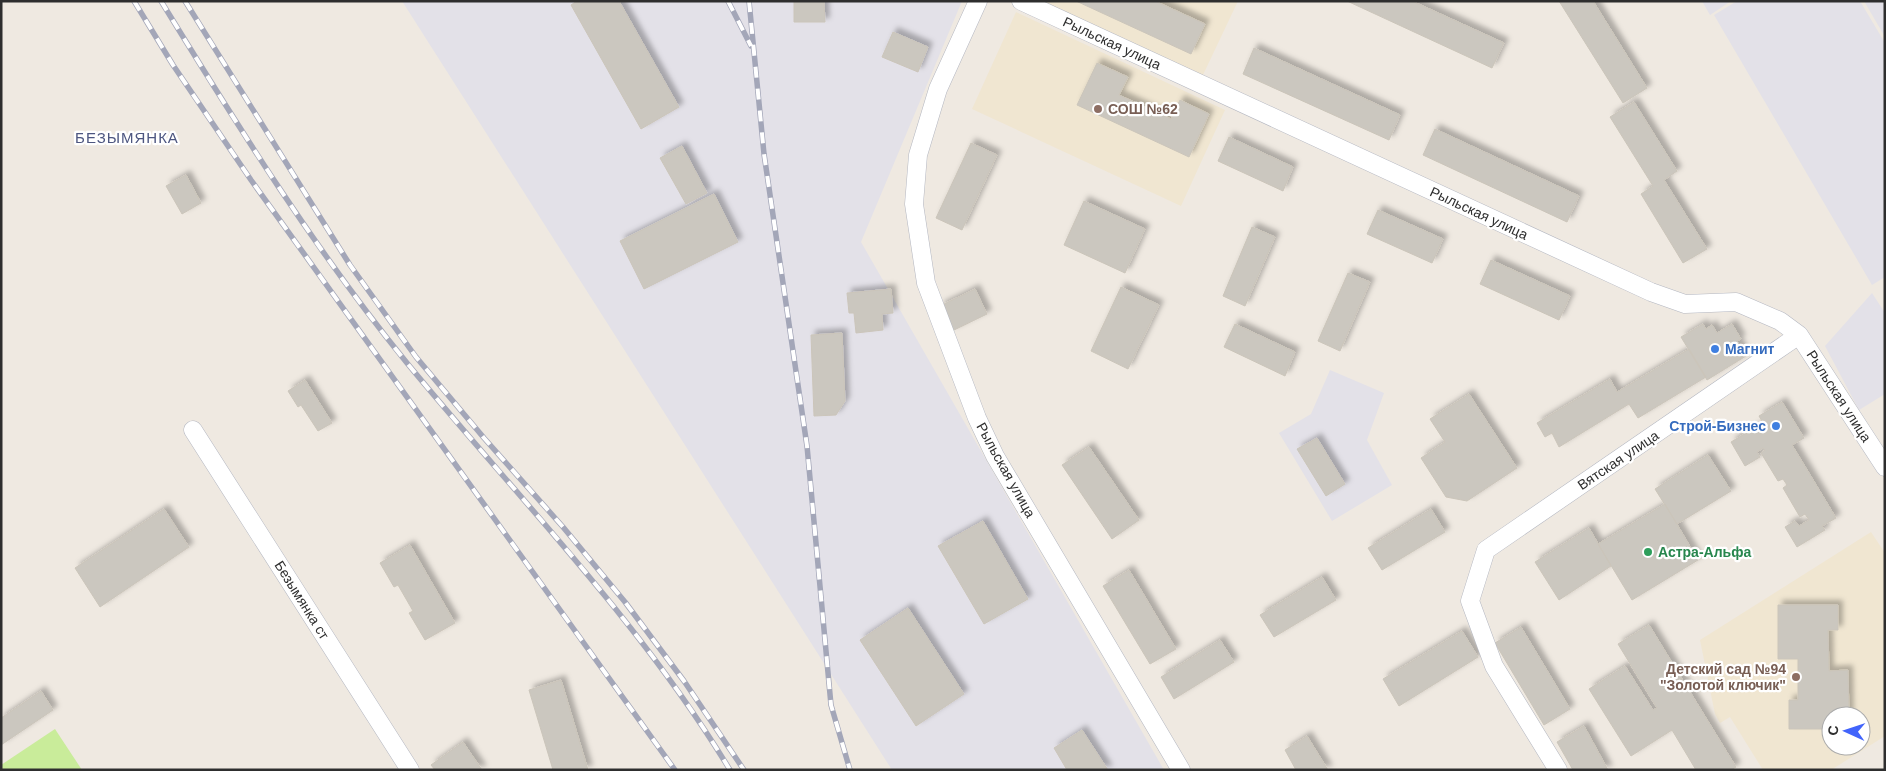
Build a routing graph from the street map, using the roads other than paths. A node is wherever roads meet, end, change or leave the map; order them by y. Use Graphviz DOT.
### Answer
graph roads {
  1 [pos="978,1"];
  2 [pos="1021,1"];
  3 [pos="1799,335"];
  4 [pos="193,430"];
  5 [pos="1885,467"];
  6 [pos="410,770"];
  7 [pos="1181,770"];
  8 [pos="1558,770"];
  1 -- 7 [label="street, Рыльская улица"];
  2 -- 3 [label="street, Рыльская улица"];
  3 -- 5 [label="street, Рыльская улица"];
  3 -- 8 [label="street, Вятская улица"];
  4 -- 6 [label="street, Безымянка ст"];
}
